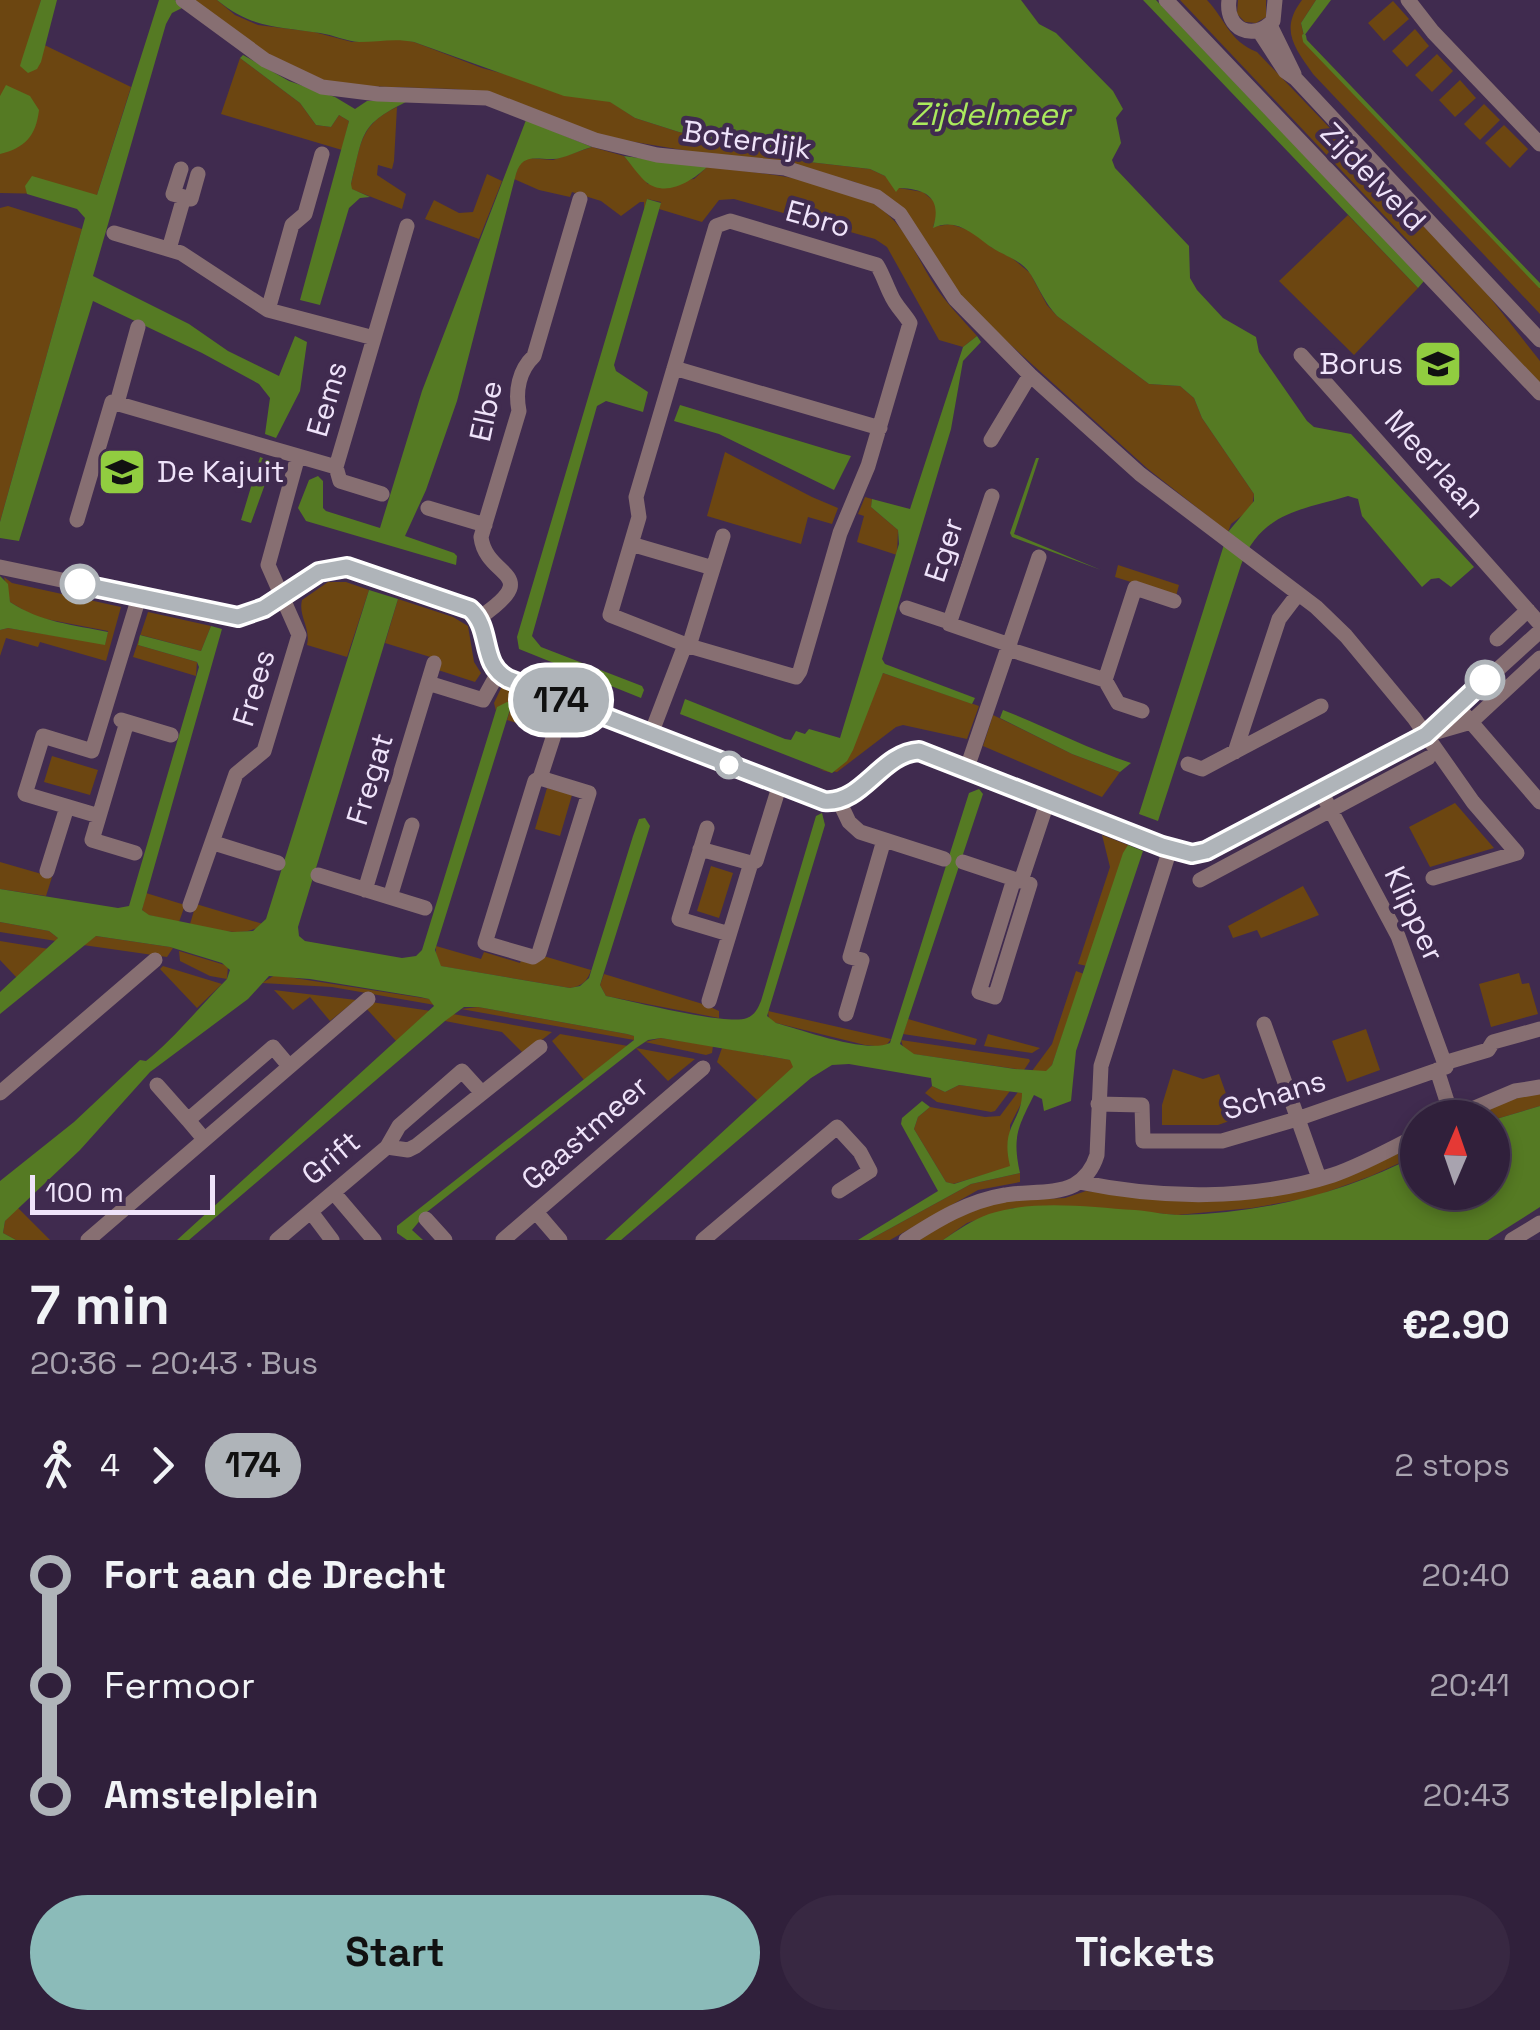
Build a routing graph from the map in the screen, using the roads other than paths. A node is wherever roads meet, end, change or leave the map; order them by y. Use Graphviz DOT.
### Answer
graph roads {
  1 [pos="183,0"];
  2 [pos="1166,0"];
  3 [pos="1276,0"];
  4 [pos="1408,0"];
  5 [pos="1225,2"];
  6 [pos="1264,28"];
  7 [pos="1540,144"];
  8 [pos="322,154"];
  9 [pos="181,169"];
  10 [pos="198,174"];
  11 [pos="184,197"];
  12 [pos="580,199"];
  13 [pos="407,226"];
  14 [pos="114,233"];
  15 [pos="169,250"];
  16 [pos="268,310"];
  17 [pos="138,327"];
  18 [pos="374,338"];
  19 [pos="1540,340"];
  20 [pos="1300,355"];
  21 [pos="674,368"];
  22 [pos="1030,375"];
  23 [pos="1540,393"];
  24 [pos="117,403"];
  25 [pos="880,428"];
  26 [pos="991,440"];
  27 [pos="298,456"];
  28 [pos="336,467"];
  29 [pos="382,494"];
  30 [pos="992,496"];
  31 [pos="428,508"];
  32 [pos="78,520"];
  33 [pos="484,525"];
  34 [pos="723,536"];
  35 [pos="631,544"];
  36 [pos="1039,557"];
  37 [pos="0,567"];
  38 [pos="713,568"];
  39 [pos="1298,594"];
  40 [pos="283,596"];
  41 [pos="140,597"];
  42 [pos="1174,601"];
  43 [pos="907,608"];
  44 [pos="1528,610"];
  45 [pos="480,618"];
  46 [pos="949,622"];
  47 [pos="1540,627"];
  48 [pos="1497,639"];
  49 [pos="687,645"];
  50 [pos="1009,647"];
  51 [pos="1540,658"];
  52 [pos="434,664"];
  53 [pos="498,673"];
  54 [pos="1105,680"];
  55 [pos="428,683"];
  56 [pos="565,702"];
  57 [pos="1320,706"];
  58 [pos="1456,706"];
  59 [pos="1142,711"];
  60 [pos="103,714"];
  61 [pos="127,722"];
  62 [pos="1471,722"];
  63 [pos="651,734"];
  64 [pos="171,735"];
  65 [pos="1426,735"];
  66 [pos="1235,752"];
  67 [pos="1428,758"];
  68 [pos="1188,764"];
  69 [pos="967,768"];
  70 [pos="540,778"];
  71 [pos="780,784"];
  72 [pos="1320,790"];
  73 [pos="838,800"];
  74 [pos="1048,800"];
  75 [pos="1540,802"];
  76 [pos="66,807"];
  77 [pos="1331,811"];
  78 [pos="99,816"];
  79 [pos="412,824"];
  80 [pos="707,828"];
  81 [pos="884,840"];
  82 [pos="214,843"];
  83 [pos="1170,848"];
  84 [pos="700,849"];
  85 [pos="135,853"];
  86 [pos="944,858"];
  87 [pos="963,862"];
  88 [pos="278,863"];
  89 [pos="751,863"];
  90 [pos="47,871"];
  91 [pos="318,876"];
  92 [pos="1433,878"];
  93 [pos="1017,880"];
  94 [pos="1200,880"];
  95 [pos="366,890"];
  96 [pos="390,897"];
  97 [pos="190,905"];
  98 [pos="425,908"];
  99 [pos="729,934"];
  100 [pos="155,960"];
  101 [pos="368,999"];
  102 [pos="709,1001"];
  103 [pos="846,1014"];
  104 [pos="1264,1024"];
  105 [pos="1540,1030"];
  106 [pos="540,1046"];
  107 [pos="289,1066"];
  108 [pos="1442,1066"];
  109 [pos="703,1068"];
  110 [pos="157,1085"];
  111 [pos="1540,1088"];
  112 [pos="0,1093"];
  113 [pos="482,1093"];
  114 [pos="1449,1100"];
  115 [pos="1493,1100"];
  116 [pos="1098,1104"];
  117 [pos="1296,1119"];
  118 [pos="188,1120"];
  119 [pos="204,1139"];
  120 [pos="1400,1143"];
  121 [pos="388,1147"];
  122 [pos="1319,1178"];
  123 [pos="1079,1182"];
  124 [pos="839,1192"];
  125 [pos="334,1193"];
  126 [pos="311,1212"];
  127 [pos="536,1212"];
  128 [pos="426,1219"];
  129 [pos="1540,1223"];
  130 [pos="88,1240"];
  131 [pos="278,1240"];
  132 [pos="332,1240"];
  133 [pos="374,1240"];
  134 [pos="445,1240"];
  135 [pos="502,1240"];
  136 [pos="560,1240"];
  137 [pos="703,1240"];
  138 [pos="906,1240"];
  139 [pos="1512,1240"];
  1 -- 22 [label="street, Boterdijk"];
  2 -- 23 [label="street, Zijdelveld"];
  3 -- 6 [label="street"];
  4 -- 7 [label="street"];
  5 -- 6 [label="street"];
  6 -- 19 [label="street"];
  8 -- 16 [label="street"];
  9 -- 11 [label="street"];
  10 -- 11 [label="street"];
  11 -- 15 [label="street"];
  12 -- 33 [label="street, Elbe"];
  13 -- 18 [label="street, Eems"];
  14 -- 15 [label="street, Eems"];
  15 -- 16 [label="street, Eems"];
  16 -- 18 [label="street, Eems"];
  17 -- 24 [label="street"];
  18 -- 28 [label="street, Eems"];
  20 -- 44 [label="street, Meerlaan"];
  21 -- 25 [label="street"];
  21 -- 25 [label="street, Ebro"];
  21 -- 35 [label="street, Ebro"];
  22 -- 26 [label="street"];
  22 -- 39 [label="street, Boterdijk"];
  24 -- 27 [label="street"];
  24 -- 32 [label="street"];
  25 -- 49 [label="street, Ebro"];
  27 -- 28 [label="street, Eems"];
  27 -- 40 [label="street, Eems"];
  28 -- 29 [label="street"];
  30 -- 46 [label="street, Eger"];
  31 -- 33 [label="street"];
  33 -- 45 [label="street"];
  34 -- 38 [label="street"];
  35 -- 38 [label="street"];
  35 -- 49 [label="street, Ebro"];
  36 -- 50 [label="street"];
  37 -- 41 [label="street"];
  38 -- 49 [label="street"];
  39 -- 65 [label="street, Boterdijk"];
  39 -- 66 [label="street"];
  40 -- 41 [label="street"];
  40 -- 45 [label="street"];
  40 -- 82 [label="street, Frees"];
  41 -- 60 [label="street"];
  42 -- 54 [label="street"];
  43 -- 46 [label="street, Eger"];
  44 -- 47 [label="street, Meerlaan"];
  44 -- 48 [label="street"];
  45 -- 53 [label="street"];
  46 -- 50 [label="street, Eger"];
  47 -- 58 [label="street"];
  49 -- 63 [label="street"];
  50 -- 54 [label="street, Eger"];
  50 -- 69 [label="street"];
  51 -- 62 [label="street"];
  52 -- 55 [label="street, Fregat"];
  53 -- 55 [label="street"];
  53 -- 56 [label="street"];
  54 -- 59 [label="street, Eger"];
  55 -- 95 [label="street, Fregat"];
  56 -- 63 [label="street"];
  56 -- 70 [label="street"];
  57 -- 66 [label="street"];
  58 -- 62 [label="street"];
  58 -- 65 [label="street"];
  60 -- 61 [label="street"];
  60 -- 76 [label="street"];
  61 -- 64 [label="street"];
  61 -- 78 [label="street"];
  62 -- 65 [label="street"];
  62 -- 75 [label="street"];
  63 -- 71 [label="street"];
  65 -- 72 [label="street"];
  65 -- 92 [label="street, Boterdijk"];
  66 -- 68 [label="street"];
  67 -- 77 [label="street"];
  69 -- 73 [label="street"];
  69 -- 74 [label="street"];
  70 -- 70 [label="street"];
  71 -- 73 [label="street"];
  71 -- 89 [label="street"];
  72 -- 77 [label="street, Klipper"];
  72 -- 83 [label="street"];
  73 -- 81 [label="street"];
  74 -- 83 [label="street"];
  74 -- 93 [label="street"];
  76 -- 78 [label="street"];
  76 -- 90 [label="street"];
  77 -- 94 [label="street"];
  77 -- 108 [label="street, Klipper"];
  78 -- 85 [label="street"];
  79 -- 96 [label="street, Fregat"];
  80 -- 84 [label="street"];
  81 -- 86 [label="street"];
  81 -- 103 [label="street"];
  82 -- 88 [label="street"];
  82 -- 97 [label="street, Frees"];
  83 -- 116 [label="street"];
  84 -- 89 [label="street"];
  84 -- 99 [label="street"];
  87 -- 93 [label="street"];
  89 -- 99 [label="street"];
  91 -- 95 [label="street"];
  93 -- 93 [label="street"];
  95 -- 96 [label="street"];
  96 -- 98 [label="street"];
  99 -- 102 [label="street"];
  100 -- 112 [label="street"];
  101 -- 107 [label="street"];
  104 -- 117 [label="street"];
  105 -- 108 [label="street, Schans"];
  106 -- 113 [label="street, Grift"];
  107 -- 118 [label="street"];
  107 -- 119 [label="street"];
  108 -- 114 [label="street"];
  108 -- 117 [label="street, Schans"];
  109 -- 127 [label="street, Gaastmeer"];
  110 -- 118 [label="street"];
  111 -- 115 [label="street"];
  113 -- 121 [label="street, Grift"];
  113 -- 121 [label="street, Grift"];
  116 -- 117 [label="street, Schans"];
  116 -- 123 [label="street"];
  117 -- 122 [label="street"];
  118 -- 119 [label="street"];
  119 -- 130 [label="street"];
  120 -- 122 [label="street"];
  121 -- 125 [label="street, Grift"];
  122 -- 123 [label="street"];
  123 -- 138 [label="street"];
  124 -- 137 [label="street"];
  125 -- 126 [label="street, Grift"];
  125 -- 133 [label="street"];
  126 -- 131 [label="street, Grift"];
  126 -- 132 [label="street, Grift"];
  127 -- 135 [label="street, Gaastmeer"];
  127 -- 136 [label="street"];
  128 -- 134 [label="street"];
  129 -- 139 [label="street"];
}
